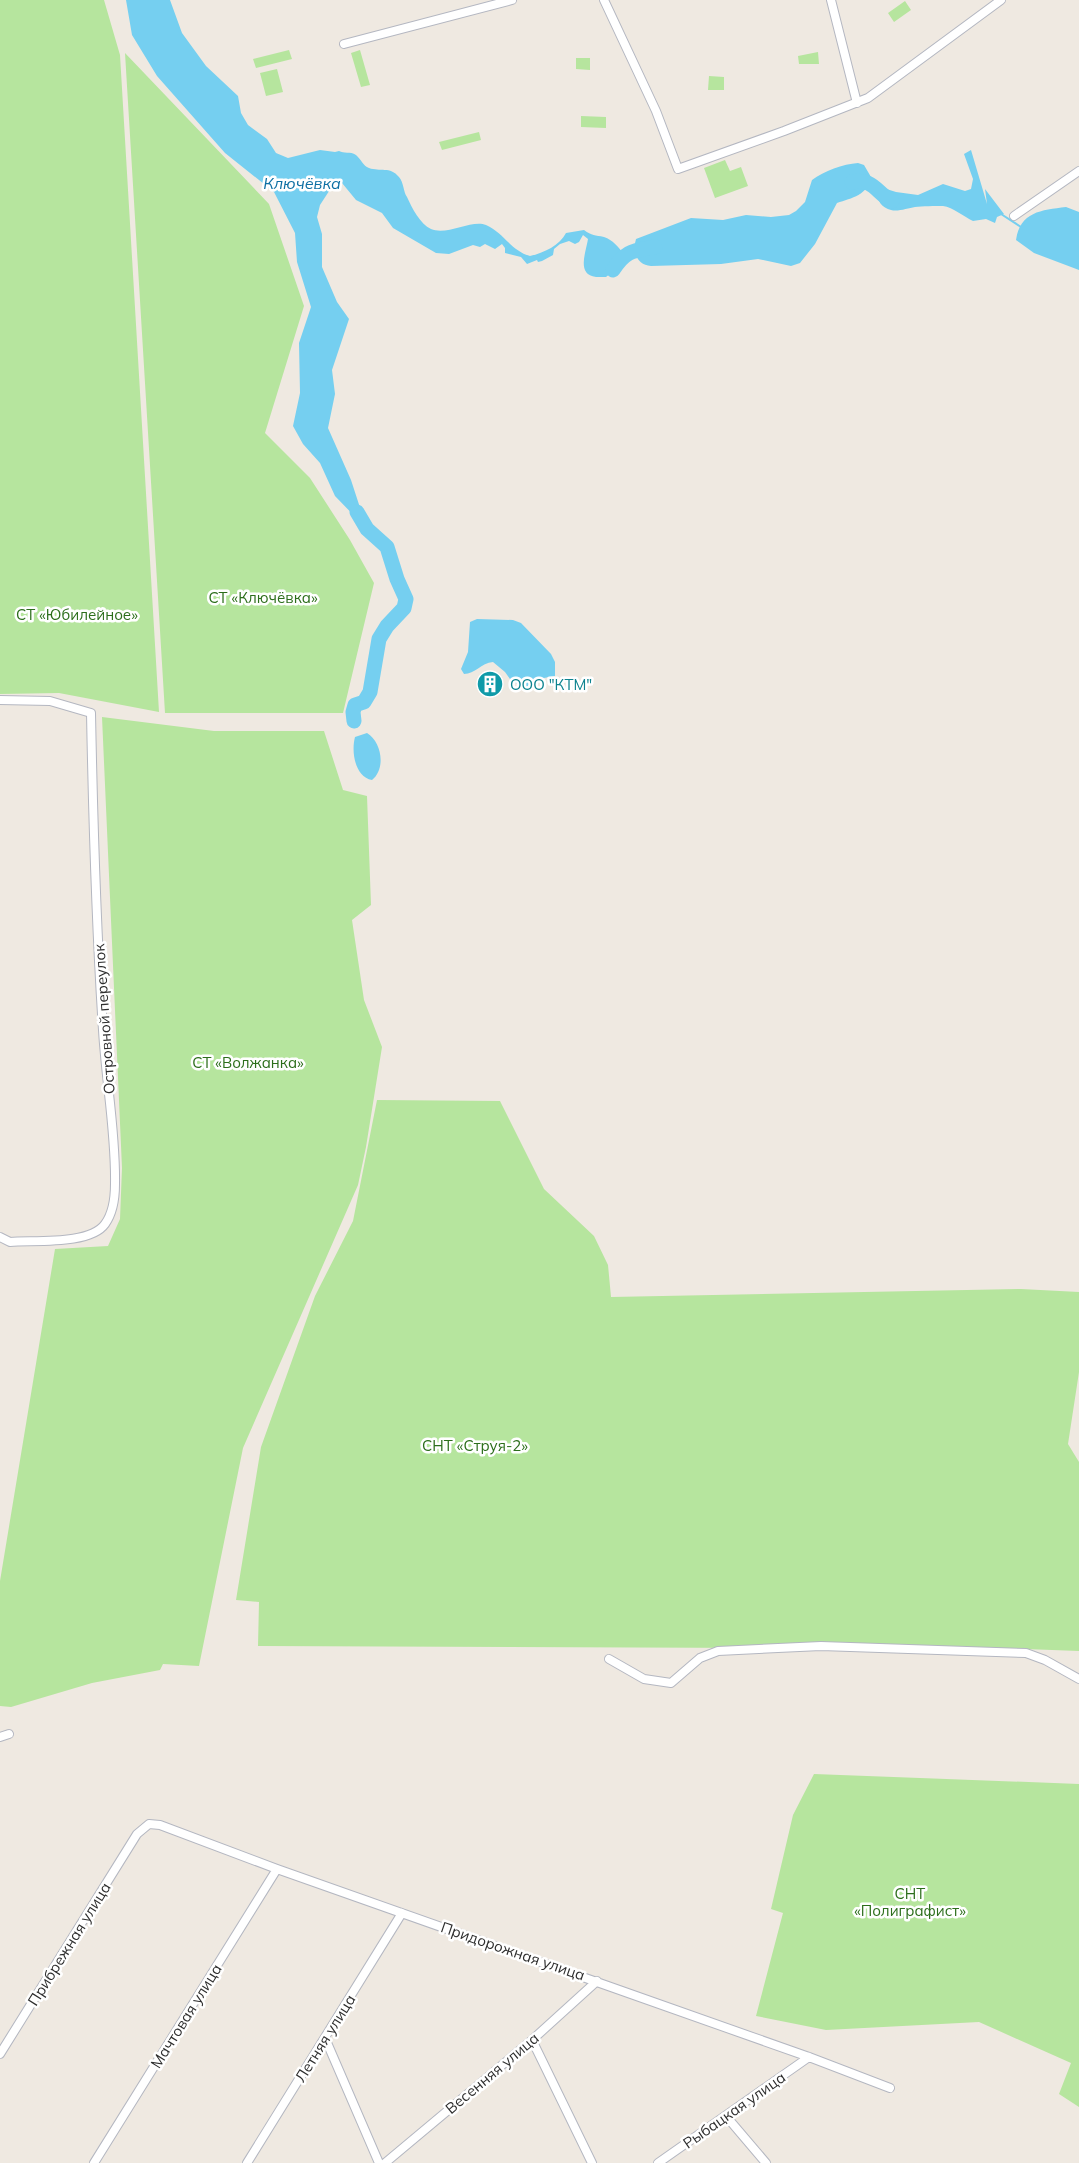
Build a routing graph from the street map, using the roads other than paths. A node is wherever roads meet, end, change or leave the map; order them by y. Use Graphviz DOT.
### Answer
graph roads {
  1 [pos="512,0"];
  2 [pos="604,0"];
  3 [pos="831,0"];
  4 [pos="1000,0"];
  5 [pos="344,44"];
  6 [pos="857,103"];
  7 [pos="1079,171"];
  8 [pos="1014,216"];
  9 [pos="0,700"];
  10 [pos="0,1237"];
  11 [pos="609,1659"];
  12 [pos="1079,1679"];
  13 [pos="137,1833"];
  14 [pos="277,1869"];
  15 [pos="402,1913"];
  16 [pos="597,1981"];
  17 [pos="326,2038"];
  18 [pos="532,2040"];
  19 [pos="0,2054"];
  20 [pos="809,2056"];
  21 [pos="890,2088"];
  22 [pos="726,2116"];
  23 [pos="94,2163"];
  24 [pos="247,2163"];
  25 [pos="380,2163"];
  26 [pos="385,2163"];
  27 [pos="592,2163"];
  28 [pos="658,2163"];
  29 [pos="766,2163"];
  1 -- 5 [label="street"];
  2 -- 6 [label="street"];
  3 -- 6 [label="street"];
  4 -- 6 [label="street"];
  7 -- 8 [label="street"];
  9 -- 10 [label="street, Островной переулок"];
  11 -- 12 [label="street"];
  13 -- 14 [label="street, Придорожная улица"];
  13 -- 19 [label="street, Прибрежная улица"];
  14 -- 15 [label="street, Придорожная улица"];
  14 -- 23 [label="street, Мачтовая улица"];
  15 -- 16 [label="street, Придорожная улица"];
  15 -- 17 [label="street, Летняя улица"];
  16 -- 18 [label="street, Весенняя улица"];
  16 -- 20 [label="street, Придорожная улица"];
  17 -- 24 [label="street, Летняя улица"];
  17 -- 25 [label="street"];
  18 -- 26 [label="street, Весенняя улица"];
  18 -- 27 [label="street"];
  20 -- 21 [label="street, Придорожная улица"];
  20 -- 22 [label="street, Рыбацкая улица"];
  22 -- 28 [label="street, Рыбацкая улица"];
  22 -- 29 [label="street"];
}
